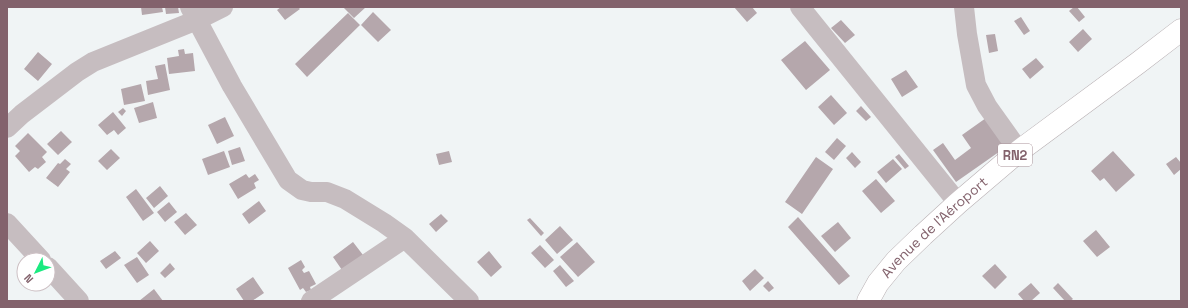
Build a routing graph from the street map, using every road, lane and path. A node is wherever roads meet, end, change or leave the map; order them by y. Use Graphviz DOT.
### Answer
graph roads {
  1 [pos="223,7"];
  2 [pos="800,7"];
  3 [pos="964,7"];
  4 [pos="194,14"];
  5 [pos="1181,30"];
  6 [pos="7,128"];
  7 [pos="1019,151"];
  8 [pos="958,203"];
  9 [pos="7,223"];
  10 [pos="405,238"];
  11 [pos="34,252"];
  12 [pos="56,276"];
  13 [pos="79,301"];
  14 [pos="312,301"];
  15 [pos="469,301"];
  16 [pos="868,301"];
  1 -- 4 [label="street"];
  2 -- 8 [label="street"];
  3 -- 7 [label="street"];
  4 -- 6 [label="street"];
  4 -- 10 [label="street"];
  5 -- 7 [label="highway, Avenue de l'Aéroport / RN2"];
  7 -- 8 [label="highway, Avenue de l'Aéroport / RN2"];
  8 -- 16 [label="highway, Avenue de l'Aéroport / RN2"];
  9 -- 11 [label="street"];
  10 -- 14 [label="street"];
  10 -- 15 [label="street"];
  12 -- 13 [label="street"];
}
